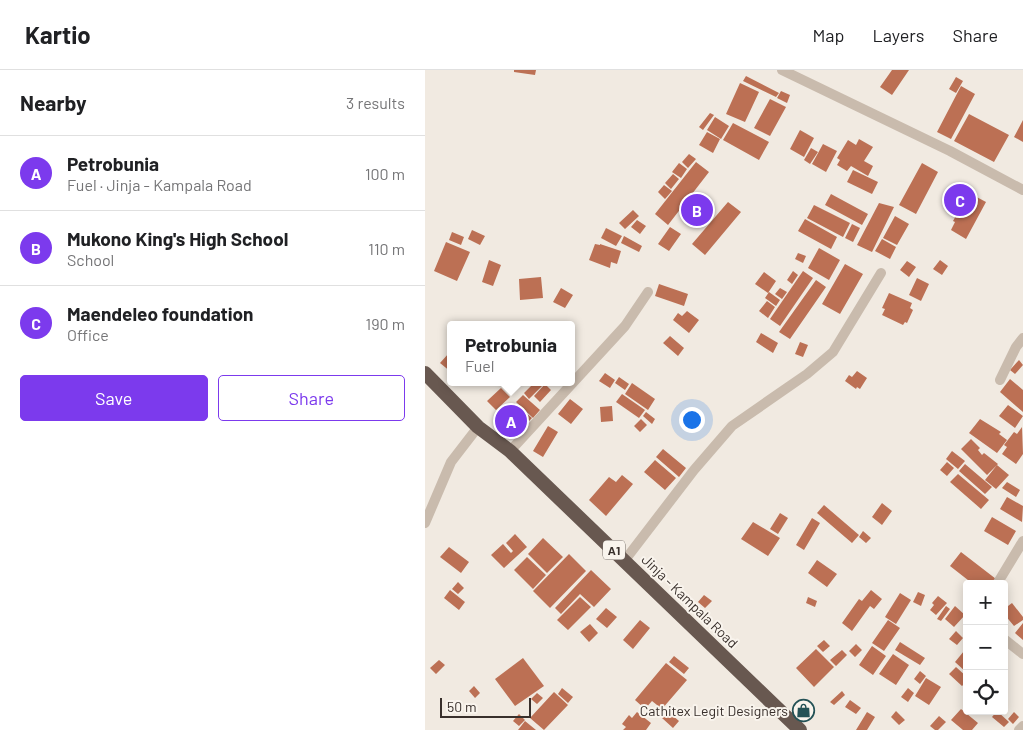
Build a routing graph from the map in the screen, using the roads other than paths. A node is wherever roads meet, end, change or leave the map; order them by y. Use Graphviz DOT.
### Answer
graph roads {
  1 [pos="782,70"];
  2 [pos="1023,190"];
  3 [pos="881,273"];
  4 [pos="648,292"];
  5 [pos="1023,338"];
  6 [pos="425,373"];
  7 [pos="575,380"];
  8 [pos="1000,380"];
  9 [pos="570,386"];
  10 [pos="479,428"];
  11 [pos="510,451"];
  12 [pos="425,523"];
  13 [pos="1023,541"];
  14 [pos="625,560"];
  15 [pos="999,580"];
  16 [pos="1008,642"];
  17 [pos="1023,654"];
  18 [pos="1023,726"];
  19 [pos="799,730"];
  20 [pos="1019,730"];
  1 -- 2 [label="street"];
  3 -- 14 [label="street"];
  4 -- 7 [label="street"];
  5 -- 8 [label="street"];
  6 -- 10 [label="highway, Jinja - Kampala Road / A1"];
  9 -- 11 [label="street"];
  10 -- 11 [label="highway, Jinja - Kampala Road / A1"];
  10 -- 12 [label="street"];
  11 -- 14 [label="highway, Jinja - Kampala Road / A1"];
  13 -- 15 [label="street"];
  14 -- 19 [label="highway, Jinja - Kampala Road / A1"];
  16 -- 17 [label="street"];
  18 -- 20 [label="street"];
}
